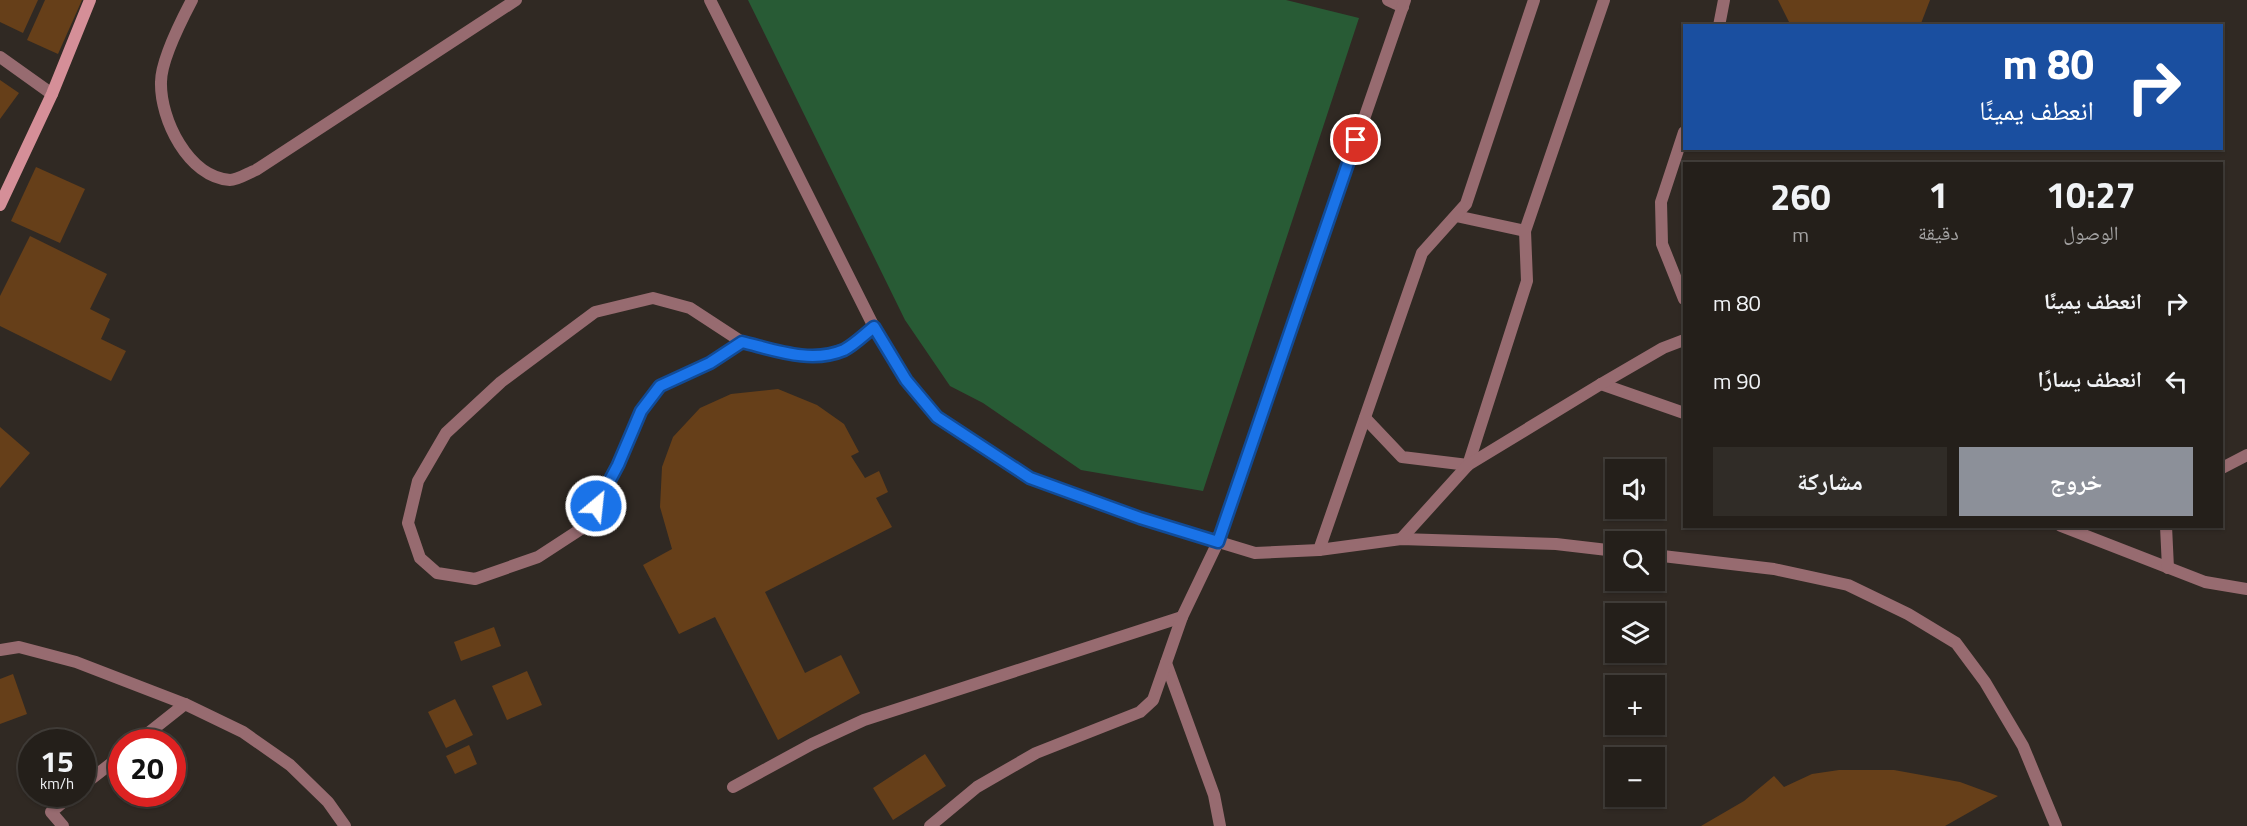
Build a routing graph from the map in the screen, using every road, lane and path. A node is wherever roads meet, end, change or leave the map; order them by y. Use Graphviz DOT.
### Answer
graph roads {
  1 [pos="90,0"];
  2 [pos="192,0"];
  3 [pos="516,0"];
  4 [pos="710,0"];
  5 [pos="1388,0"];
  6 [pos="1534,0"];
  7 [pos="1605,0"];
  8 [pos="1724,0"];
  9 [pos="1404,3"];
  10 [pos="1719,24"];
  11 [pos="0,57"];
  12 [pos="52,94"];
  13 [pos="1683,135"];
  14 [pos="0,205"];
  15 [pos="1456,216"];
  16 [pos="1525,231"];
  17 [pos="1683,296"];
  18 [pos="874,327"];
  19 [pos="1683,340"];
  20 [pos="742,342"];
  21 [pos="1601,384"];
  22 [pos="1683,413"];
  23 [pos="1365,418"];
  24 [pos="2247,455"];
  25 [pos="1468,465"];
  26 [pos="2223,467"];
  27 [pos="2066,528"];
  28 [pos="2166,528"];
  29 [pos="1401,539"];
  30 [pos="1218,542"];
  31 [pos="1319,550"];
  32 [pos="1605,550"];
  33 [pos="1665,556"];
  34 [pos="2168,568"];
  35 [pos="2247,589"];
  36 [pos="1182,617"];
  37 [pos="0,650"];
  38 [pos="1166,663"];
  39 [pos="185,704"];
  40 [pos="153,729"];
  41 [pos="108,766"];
  42 [pos="96,775"];
  43 [pos="733,787"];
  44 [pos="57,807"];
  45 [pos="63,826"];
  46 [pos="345,826"];
  47 [pos="930,826"];
  48 [pos="1220,826"];
  49 [pos="2056,826"];
  1 -- 12 [label="street"];
  2 -- 3 [label="street"];
  4 -- 18 [label="street"];
  5 -- 9 [label="street"];
  6 -- 15 [label="street"];
  7 -- 16 [label="street"];
  8 -- 10 [label="street"];
  9 -- 30 [label="street"];
  11 -- 12 [label="street"];
  12 -- 14 [label="street"];
  13 -- 17 [label="street"];
  15 -- 16 [label="street"];
  15 -- 23 [label="street"];
  16 -- 25 [label="street"];
  18 -- 20 [label="street"];
  18 -- 30 [label="street"];
  19 -- 21 [label="street"];
  20 -- 20 [label="street"];
  21 -- 22 [label="street"];
  21 -- 25 [label="street"];
  23 -- 25 [label="street"];
  23 -- 31 [label="street"];
  24 -- 26 [label="street"];
  25 -- 29 [label="street"];
  27 -- 34 [label="street"];
  28 -- 34 [label="street"];
  29 -- 31 [label="street"];
  29 -- 32 [label="street"];
  30 -- 31 [label="street"];
  30 -- 36 [label="street"];
  33 -- 49 [label="street"];
  34 -- 35 [label="street"];
  36 -- 38 [label="street"];
  36 -- 43 [label="street"];
  37 -- 39 [label="street"];
  38 -- 47 [label="street"];
  38 -- 48 [label="street"];
  39 -- 40 [label="street"];
  39 -- 46 [label="street"];
  41 -- 42 [label="street"];
  44 -- 45 [label="street"];
}
